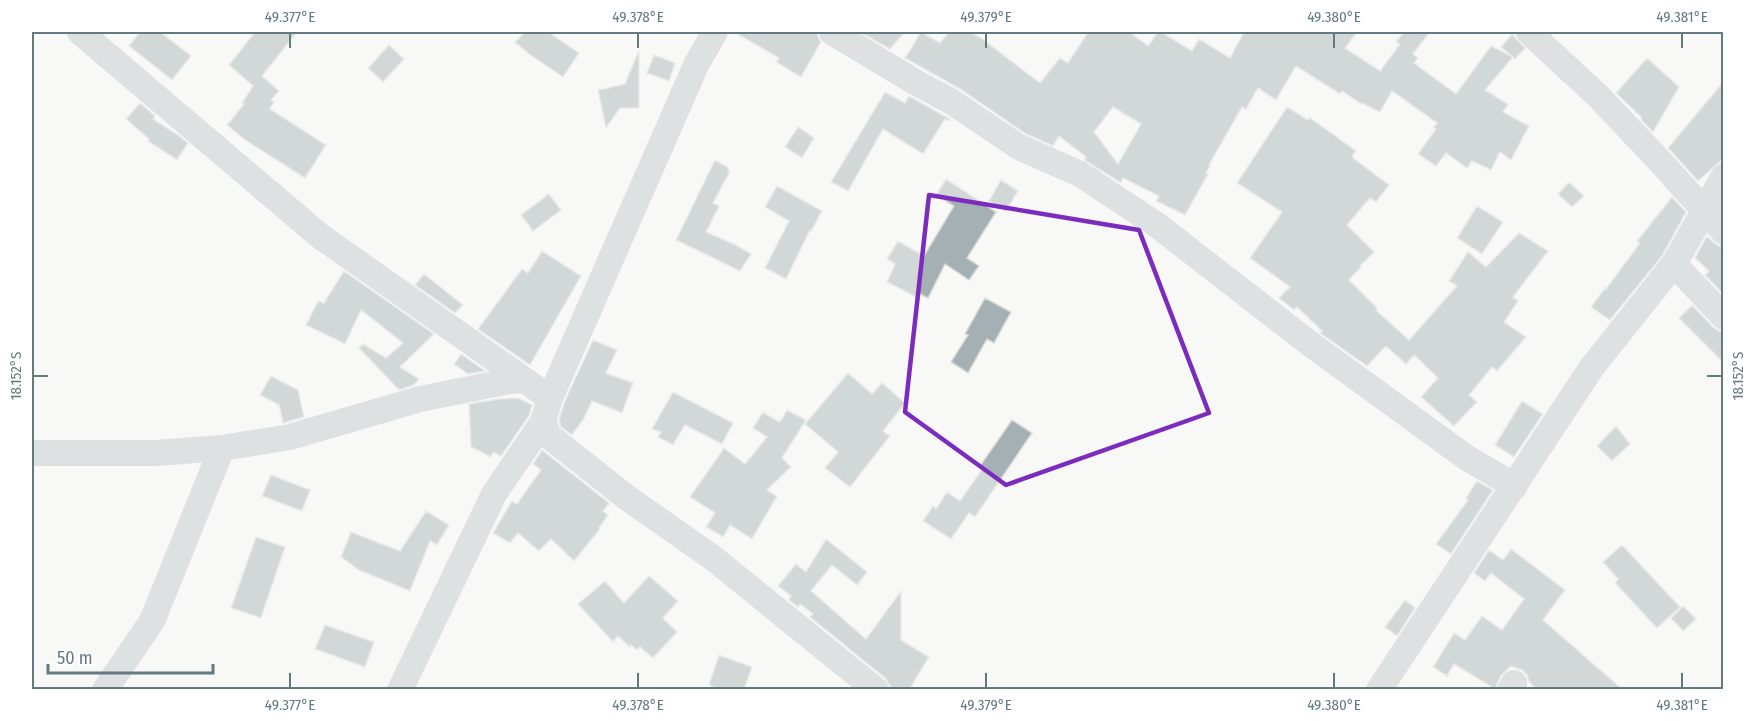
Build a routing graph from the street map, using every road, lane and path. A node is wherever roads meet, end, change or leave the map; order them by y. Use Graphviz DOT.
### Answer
graph roads {
  1 [pos="80,32"];
  2 [pos="715,32"];
  3 [pos="832,32"];
  4 [pos="1528,32"];
  5 [pos="1724,176"];
  6 [pos="1704,210"];
  7 [pos="1724,232"];
  8 [pos="1674,264"];
  9 [pos="1724,317"];
  10 [pos="523,380"];
  11 [pos="546,410"];
  12 [pos="222,448"];
  13 [pos="32,453"];
  14 [pos="1515,486"];
  15 [pos="105,690"];
  16 [pos="400,690"];
  17 [pos="876,690"];
  18 [pos="1379,690"];
  1 -- 10 [label="street"];
  2 -- 11 [label="street"];
  3 -- 14 [label="street"];
  4 -- 6 [label="street"];
  5 -- 6 [label="street"];
  6 -- 7 [label="street"];
  6 -- 8 [label="street"];
  8 -- 9 [label="street"];
  8 -- 14 [label="street"];
  10 -- 11 [label="street"];
  10 -- 12 [label="street"];
  11 -- 16 [label="street"];
  11 -- 17 [label="street"];
  12 -- 13 [label="street"];
  12 -- 15 [label="street"];
  14 -- 18 [label="street"];
}
